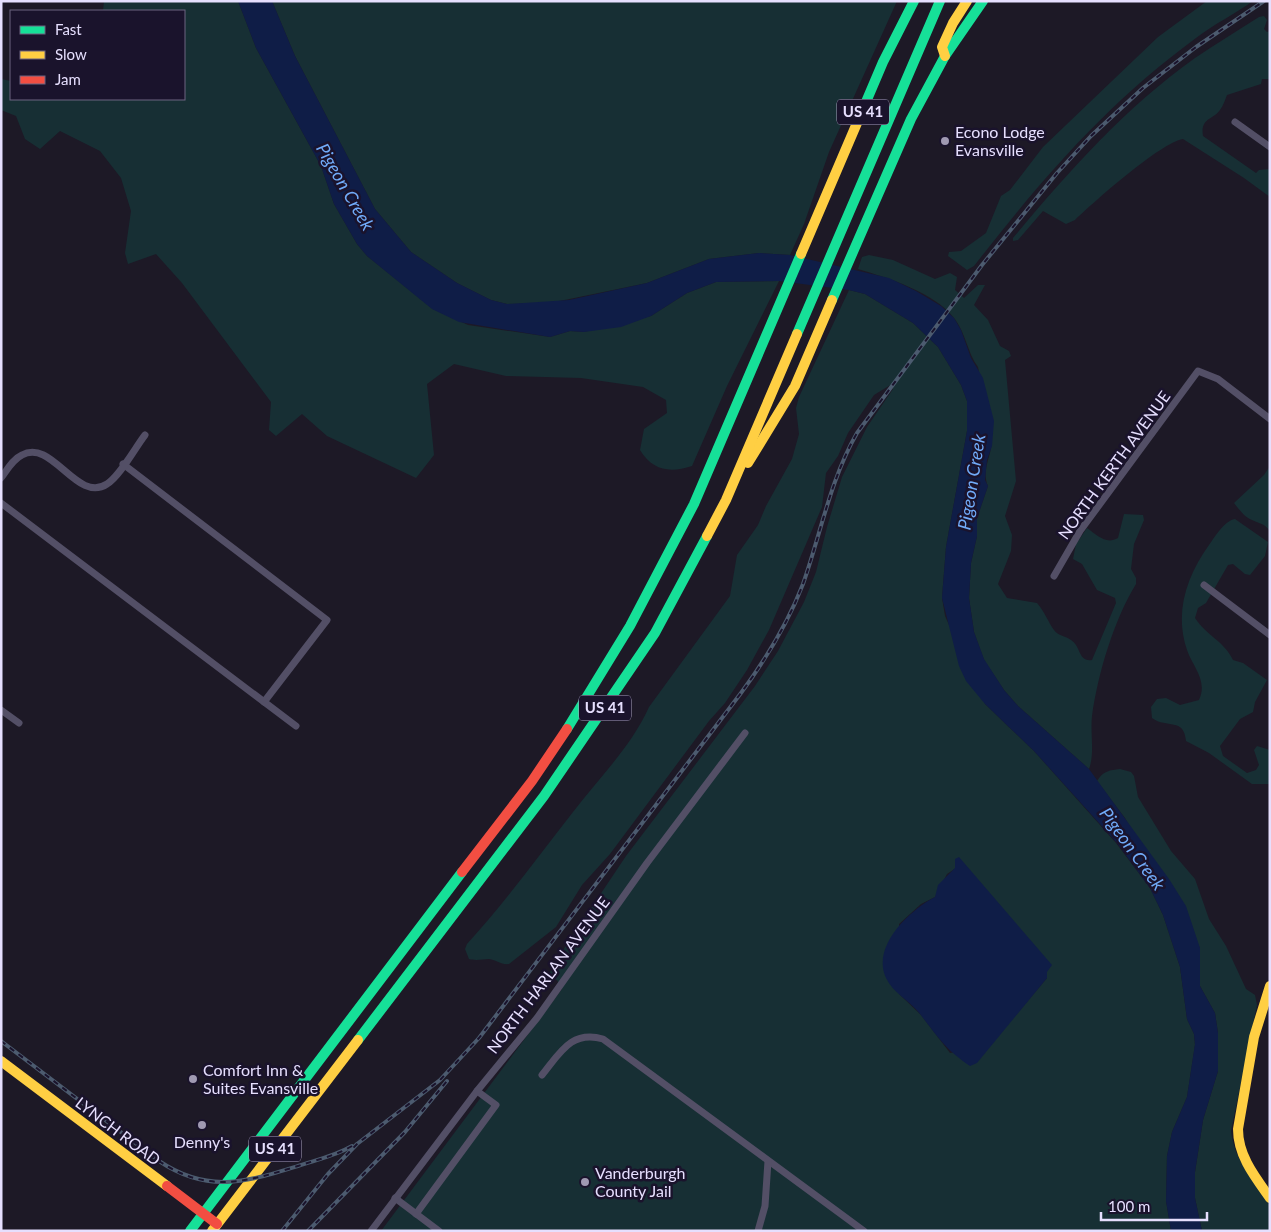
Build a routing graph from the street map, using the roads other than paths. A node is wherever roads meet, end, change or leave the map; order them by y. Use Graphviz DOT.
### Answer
graph roads {
  1 [pos="914,1"];
  2 [pos="940,1"];
  3 [pos="967,1"];
  4 [pos="983,1"];
  5 [pos="945,56"];
  6 [pos="1235,122"];
  7 [pos="1269,145"];
  8 [pos="1270,419"];
  9 [pos="145,435"];
  10 [pos="123,464"];
  11 [pos="1,478"];
  12 [pos="726,500"];
  13 [pos="1,503"];
  14 [pos="1054,576"];
  15 [pos="1204,585"];
  16 [pos="1270,635"];
  17 [pos="264,702"];
  18 [pos="1,710"];
  19 [pos="19,723"];
  20 [pos="296,726"];
  21 [pos="745,733"];
  22 [pos="1270,986"];
  23 [pos="1266,1009"];
  24 [pos="1,1061"];
  25 [pos="542,1075"];
  26 [pos="477,1091"];
  27 [pos="768,1161"];
  28 [pos="395,1198"];
  29 [pos="1270,1198"];
  30 [pos="203,1214"];
  31 [pos="416,1214"];
  32 [pos="214,1228"];
  33 [pos="190,1231"];
  34 [pos="371,1231"];
  35 [pos="439,1231"];
  36 [pos="758,1231"];
  37 [pos="864,1231"];
  1 -- 30 [label="main road, US 41"];
  2 -- 12 [label="main road, US 41"];
  3 -- 5 [label="main road"];
  4 -- 5 [label="main road"];
  5 -- 12 [label="main road"];
  6 -- 7 [label="street"];
  8 -- 14 [label="street, NORTH KERTH AVENUE"];
  9 -- 10 [label="street"];
  10 -- 11 [label="street"];
  10 -- 17 [label="street"];
  12 -- 32 [label="main road, US 41"];
  13 -- 17 [label="street"];
  15 -- 16 [label="street"];
  17 -- 20 [label="street"];
  18 -- 19 [label="street"];
  21 -- 26 [label="street, NORTH HARLAN AVENUE"];
  22 -- 23 [label="main road"];
  23 -- 29 [label="main road"];
  24 -- 30 [label="main road, LYNCH ROAD"];
  25 -- 27 [label="street"];
  26 -- 28 [label="street, NORTH HARLAN AVENUE"];
  26 -- 31 [label="street"];
  27 -- 36 [label="street"];
  27 -- 37 [label="street"];
  28 -- 31 [label="street"];
  28 -- 34 [label="street, NORTH HARLAN AVENUE"];
  30 -- 32 [label="main road, LYNCH ROAD"];
  30 -- 33 [label="main road, US 41"];
  31 -- 35 [label="street"];
}
